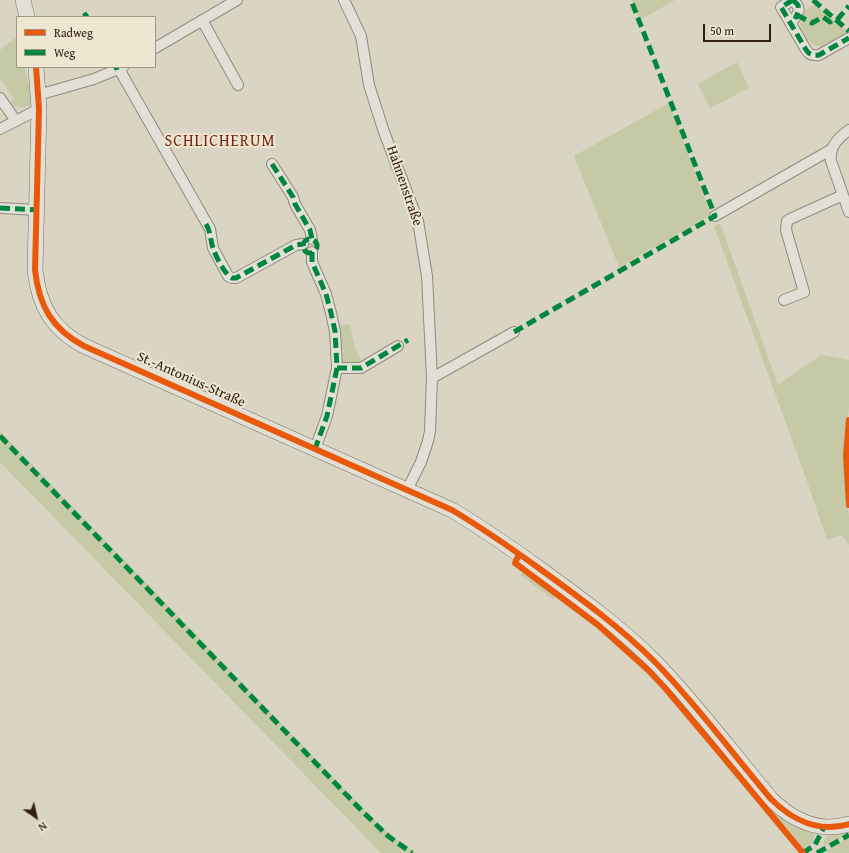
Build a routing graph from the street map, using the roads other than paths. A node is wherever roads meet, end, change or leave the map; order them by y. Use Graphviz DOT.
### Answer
graph roads {
  1 [pos="23,0"];
  2 [pos="237,0"];
  3 [pos="344,0"];
  4 [pos="793,0"];
  5 [pos="27,16"];
  6 [pos="202,20"];
  7 [pos="849,38"];
  8 [pos="156,47"];
  9 [pos="36,68"];
  10 [pos="121,68"];
  11 [pos="238,85"];
  12 [pos="0,98"];
  13 [pos="38,102"];
  14 [pos="16,121"];
  15 [pos="0,129"];
  16 [pos="849,130"];
  17 [pos="832,149"];
  18 [pos="272,164"];
  19 [pos="843,195"];
  20 [pos="0,208"];
  21 [pos="37,210"];
  22 [pos="849,212"];
  23 [pos="715,216"];
  24 [pos="312,239"];
  25 [pos="303,244"];
  26 [pos="312,252"];
  27 [pos="784,300"];
  28 [pos="514,332"];
  29 [pos="398,346"];
  30 [pos="337,368"];
  31 [pos="432,378"];
  32 [pos="315,449"];
  33 [pos="407,490"];
  34 [pos="849,824"];
  1 -- 5 [label="street"];
  2 -- 6 [label="street"];
  3 -- 31 [label="street, Hahnenstraße"];
  4 -- 7 [label="street"];
  6 -- 8 [label="street"];
  6 -- 11 [label="street"];
  9 -- 13 [label="street, St.-Antonius-Straße"];
  10 -- 13 [label="street"];
  10 -- 25 [label="street"];
  12 -- 14 [label="street"];
  13 -- 14 [label="street"];
  13 -- 21 [label="street, St.-Antonius-Straße"];
  14 -- 15 [label="street"];
  16 -- 17 [label="street"];
  17 -- 19 [label="street"];
  17 -- 23 [label="street"];
  18 -- 24 [label="street"];
  19 -- 22 [label="street"];
  19 -- 27 [label="street"];
  20 -- 21 [label="street"];
  21 -- 32 [label="street, St.-Antonius-Straße"];
  24 -- 25 [label="street"];
  24 -- 26 [label="street"];
  25 -- 26 [label="street"];
  26 -- 30 [label="street"];
  28 -- 31 [label="street"];
  29 -- 30 [label="street"];
  30 -- 32 [label="street"];
  31 -- 33 [label="street, Hahnenstraße"];
  32 -- 33 [label="street, St.-Antonius-Straße"];
  33 -- 34 [label="street, St.-Antonius-Straße"];
}
